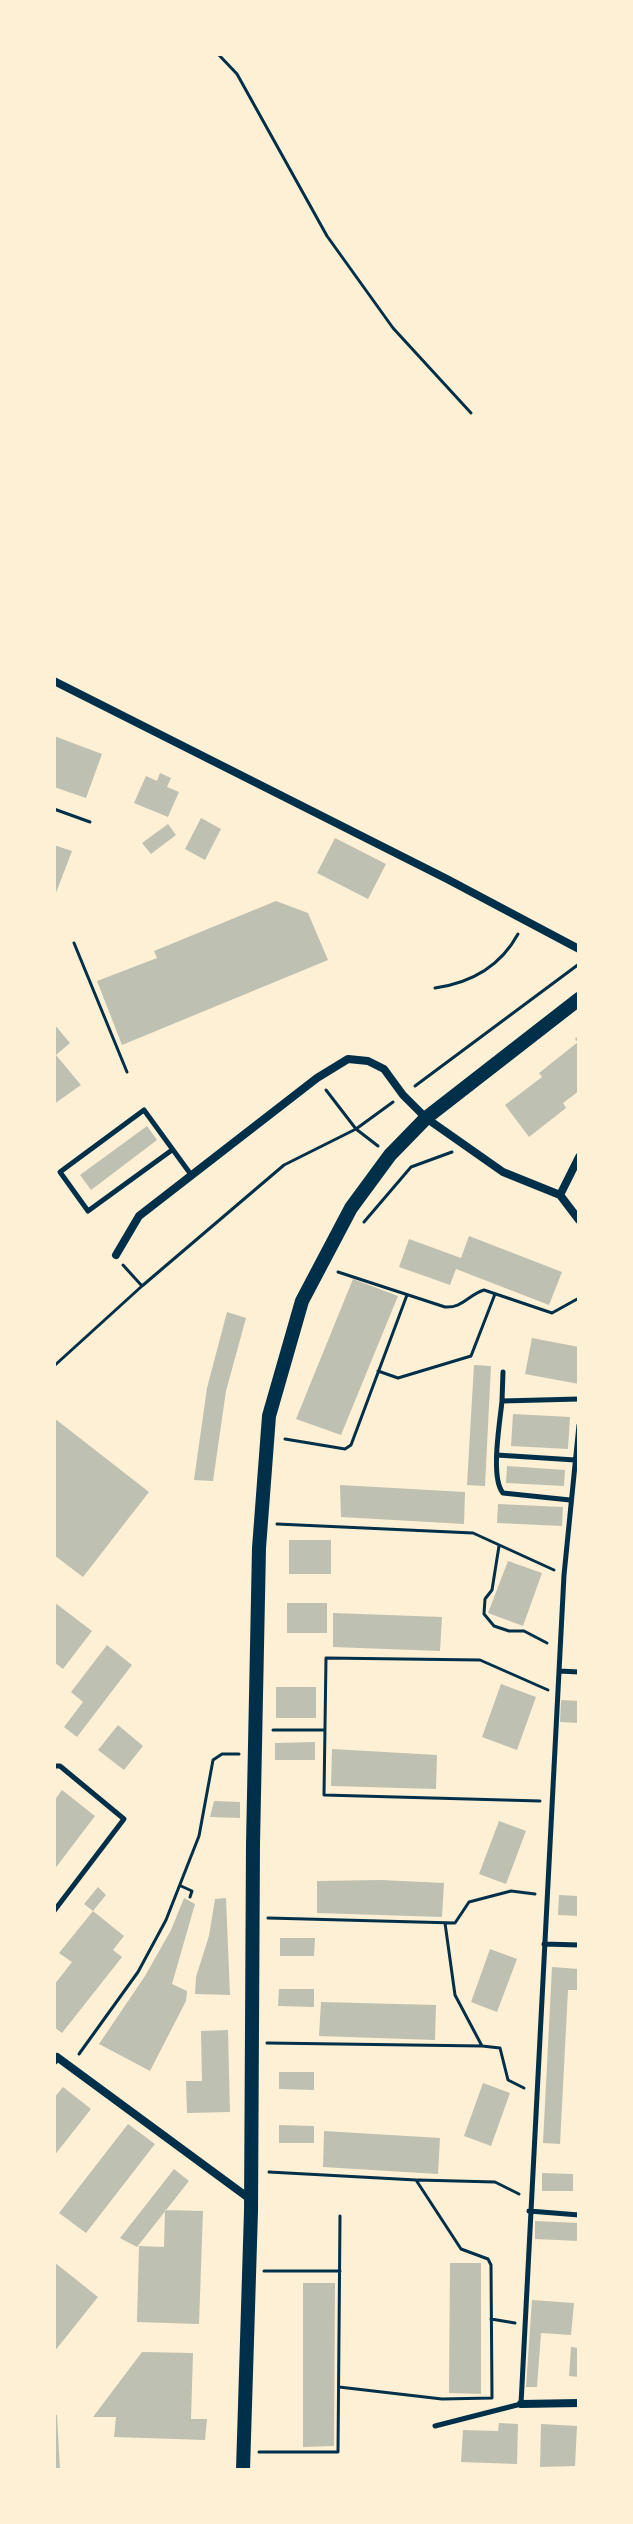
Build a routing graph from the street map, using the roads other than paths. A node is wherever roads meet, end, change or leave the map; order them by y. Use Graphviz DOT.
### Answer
graph roads {
  1 [pos="54,681"];
  2 [pos="579,949"];
  3 [pos="579,999"];
  4 [pos="426,1118"];
  5 [pos="172,1150"];
  6 [pos="579,1157"];
  7 [pos="192,1176"];
  8 [pos="560,1195"];
  9 [pos="579,1220"];
  10 [pos="116,1255"];
  11 [pos="503,1372"];
  12 [pos="579,1399"];
  13 [pos="502,1401"];
  14 [pos="579,1425"];
  15 [pos="497,1455"];
  16 [pos="575,1460"];
  17 [pos="570,1500"];
  18 [pos="559,1671"];
  19 [pos="579,1672"];
  20 [pos="54,1766"];
  21 [pos="54,1911"];
  22 [pos="544,1944"];
  23 [pos="579,1945"];
  24 [pos="55,2058"];
  25 [pos="251,2199"];
  26 [pos="529,2211"];
  27 [pos="579,2215"];
  28 [pos="579,2403"];
  29 [pos="521,2404"];
  30 [pos="435,2426"];
  31 [pos="243,2470"];
  1 -- 2 [label="street"];
  3 -- 4 [label="street"];
  4 -- 7 [label="street"];
  4 -- 8 [label="street"];
  4 -- 25 [label="street"];
  5 -- 5 [label="lane"];
  5 -- 7 [label="lane"];
  6 -- 8 [label="street"];
  7 -- 10 [label="street"];
  8 -- 9 [label="street"];
  11 -- 13 [label="lane"];
  12 -- 13 [label="lane"];
  13 -- 15 [label="lane"];
  14 -- 16 [label="lane"];
  15 -- 16 [label="lane"];
  15 -- 17 [label="lane"];
  16 -- 17 [label="lane"];
  17 -- 18 [label="lane"];
  18 -- 19 [label="lane"];
  18 -- 22 [label="lane"];
  20 -- 21 [label="lane"];
  22 -- 23 [label="lane"];
  22 -- 26 [label="lane"];
  24 -- 25 [label="street"];
  25 -- 31 [label="street"];
  26 -- 27 [label="lane"];
  26 -- 29 [label="lane"];
  28 -- 29 [label="street"];
  29 -- 30 [label="lane"];
}
